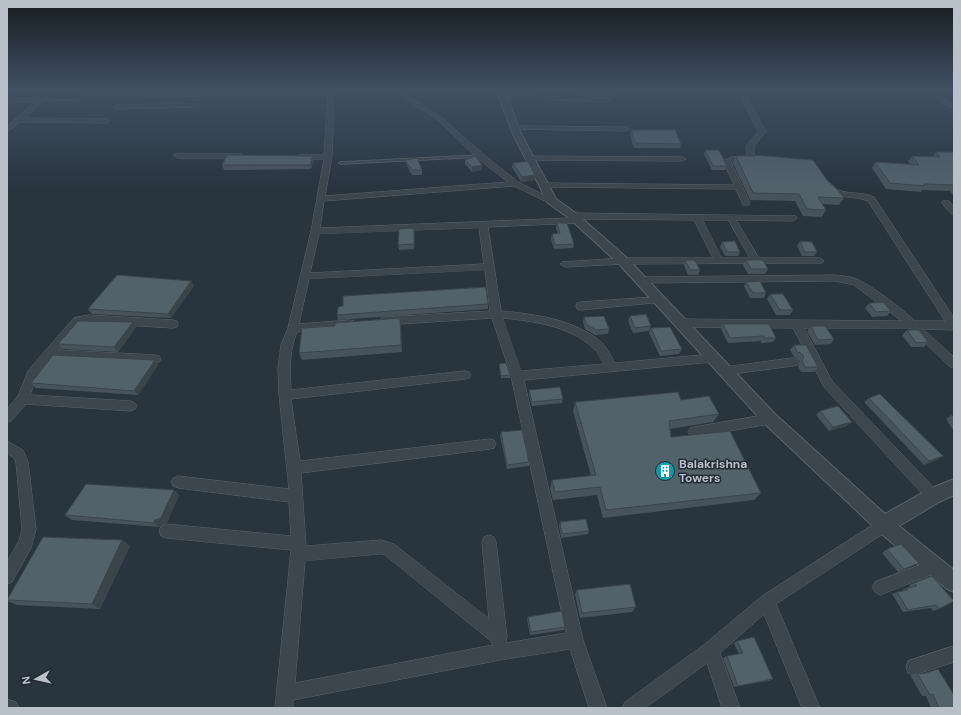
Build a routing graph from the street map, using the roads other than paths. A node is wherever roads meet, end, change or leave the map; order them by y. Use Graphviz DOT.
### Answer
graph roads {
  1 [pos="16,122"];
  2 [pos="106,122"];
  3 [pos="331,122"];
  4 [pos="443,122"];
  5 [pos="513,122"];
  6 [pos="757,122"];
  7 [pos="515,128"];
  8 [pos="626,129"];
  9 [pos="7,130"];
  10 [pos="103,130"];
  11 [pos="178,156"];
  12 [pos="249,156"];
  13 [pos="289,156"];
  14 [pos="480,156"];
  15 [pos="328,157"];
  16 [pos="530,158"];
  17 [pos="682,159"];
  18 [pos="341,163"];
  19 [pos="823,178"];
  20 [pos="515,184"];
  21 [pos="545,185"];
  22 [pos="738,187"];
  23 [pos="321,199"];
  24 [pos="552,201"];
  25 [pos="746,203"];
  26 [pos="946,203"];
  27 [pos="954,212"];
  28 [pos="697,217"];
  29 [pos="575,218"];
  30 [pos="731,218"];
  31 [pos="793,218"];
  32 [pos="483,225"];
  33 [pos="315,231"];
  34 [pos="623,261"];
  35 [pos="719,261"];
  36 [pos="756,261"];
  37 [pos="819,261"];
  38 [pos="565,264"];
  39 [pos="490,267"];
  40 [pos="304,276"];
  41 [pos="642,280"];
  42 [pos="658,300"];
  43 [pos="581,306"];
  44 [pos="496,314"];
  45 [pos="952,321"];
  46 [pos="680,323"];
  47 [pos="796,323"];
  48 [pos="173,324"];
  49 [pos="912,324"];
  50 [pos="293,328"];
  51 [pos="49,354"];
  52 [pos="712,358"];
  53 [pos="155,359"];
  54 [pos="793,362"];
  55 [pos="954,364"];
  56 [pos="612,367"];
  57 [pos="725,371"];
  58 [pos="465,375"];
  59 [pos="517,376"];
  60 [pos="285,395"];
  61 [pos="23,399"];
  62 [pos="131,406"];
  63 [pos="7,417"];
  64 [pos="770,419"];
  65 [pos="694,432"];
  66 [pos="490,444"];
  67 [pos="7,446"];
  68 [pos="294,468"];
  69 [pos="178,482"];
  70 [pos="954,487"];
  71 [pos="296,496"];
  72 [pos="934,496"];
  73 [pos="884,525"];
  74 [pos="166,531"];
  75 [pos="489,542"];
  76 [pos="299,549"];
  77 [pos="936,566"];
  78 [pos="7,578"];
  79 [pos="954,582"];
  80 [pos="880,587"];
  81 [pos="766,601"];
  82 [pos="575,640"];
  83 [pos="499,644"];
  84 [pos="711,650"];
  85 [pos="954,654"];
  86 [pos="914,667"];
  87 [pos="285,700"];
  88 [pos="598,708"];
  89 [pos="631,708"];
  90 [pos="731,708"];
  91 [pos="810,708"];
  1 -- 9 [label="street"];
  2 -- 10 [label="street"];
  3 -- 15 [label="street"];
  4 -- 14 [label="street"];
  5 -- 7 [label="street"];
  6 -- 22 [label="street"];
  7 -- 8 [label="street"];
  7 -- 16 [label="street"];
  11 -- 12 [label="street"];
  13 -- 15 [label="street"];
  14 -- 18 [label="lane"];
  14 -- 20 [label="street"];
  15 -- 23 [label="street"];
  16 -- 17 [label="street"];
  16 -- 21 [label="street"];
  19 -- 45 [label="street"];
  20 -- 23 [label="street"];
  20 -- 24 [label="street"];
  21 -- 22 [label="street"];
  21 -- 24 [label="street"];
  22 -- 25 [label="street"];
  23 -- 33 [label="street"];
  24 -- 29 [label="street"];
  26 -- 27 [label="street"];
  28 -- 29 [label="street"];
  28 -- 30 [label="street"];
  28 -- 35 [label="street"];
  29 -- 32 [label="street"];
  29 -- 34 [label="street"];
  30 -- 31 [label="street"];
  30 -- 36 [label="street"];
  32 -- 33 [label="street"];
  32 -- 39 [label="street"];
  33 -- 40 [label="street"];
  34 -- 35 [label="street"];
  34 -- 38 [label="street"];
  34 -- 41 [label="street"];
  35 -- 36 [label="street"];
  36 -- 37 [label="street"];
  39 -- 40 [label="street"];
  39 -- 44 [label="street"];
  40 -- 50 [label="street"];
  41 -- 42 [label="street"];
  41 -- 49 [label="street"];
  42 -- 43 [label="street"];
  42 -- 46 [label="street"];
  44 -- 50 [label="street"];
  44 -- 56 [label="street"];
  44 -- 59 [label="street"];
  45 -- 49 [label="street"];
  46 -- 47 [label="street"];
  46 -- 52 [label="street"];
  47 -- 49 [label="street"];
  47 -- 72 [label="street"];
  48 -- 51 [label="street"];
  49 -- 55 [label="street"];
  50 -- 60 [label="street"];
  51 -- 53 [label="street"];
  51 -- 61 [label="street"];
  52 -- 56 [label="street"];
  52 -- 57 [label="street"];
  54 -- 57 [label="street"];
  56 -- 59 [label="street"];
  57 -- 64 [label="street"];
  58 -- 60 [label="street"];
  59 -- 82 [label="street"];
  60 -- 68 [label="street"];
  61 -- 62 [label="street"];
  61 -- 63 [label="street"];
  64 -- 65 [label="street"];
  64 -- 73 [label="street"];
  66 -- 68 [label="street"];
  67 -- 78 [label="street"];
  68 -- 71 [label="street"];
  69 -- 71 [label="street"];
  70 -- 72 [label="street"];
  71 -- 76 [label="street"];
  72 -- 73 [label="street"];
  73 -- 77 [label="street"];
  73 -- 81 [label="street"];
  74 -- 76 [label="street"];
  75 -- 83 [label="street"];
  76 -- 83 [label="street"];
  76 -- 87 [label="street"];
  77 -- 79 [label="street"];
  77 -- 80 [label="street"];
  81 -- 84 [label="street"];
  81 -- 91 [label="street"];
  82 -- 83 [label="street"];
  82 -- 88 [label="street"];
  83 -- 87 [label="street"];
  84 -- 89 [label="street"];
  84 -- 90 [label="street"];
  85 -- 86 [label="street"];
}
